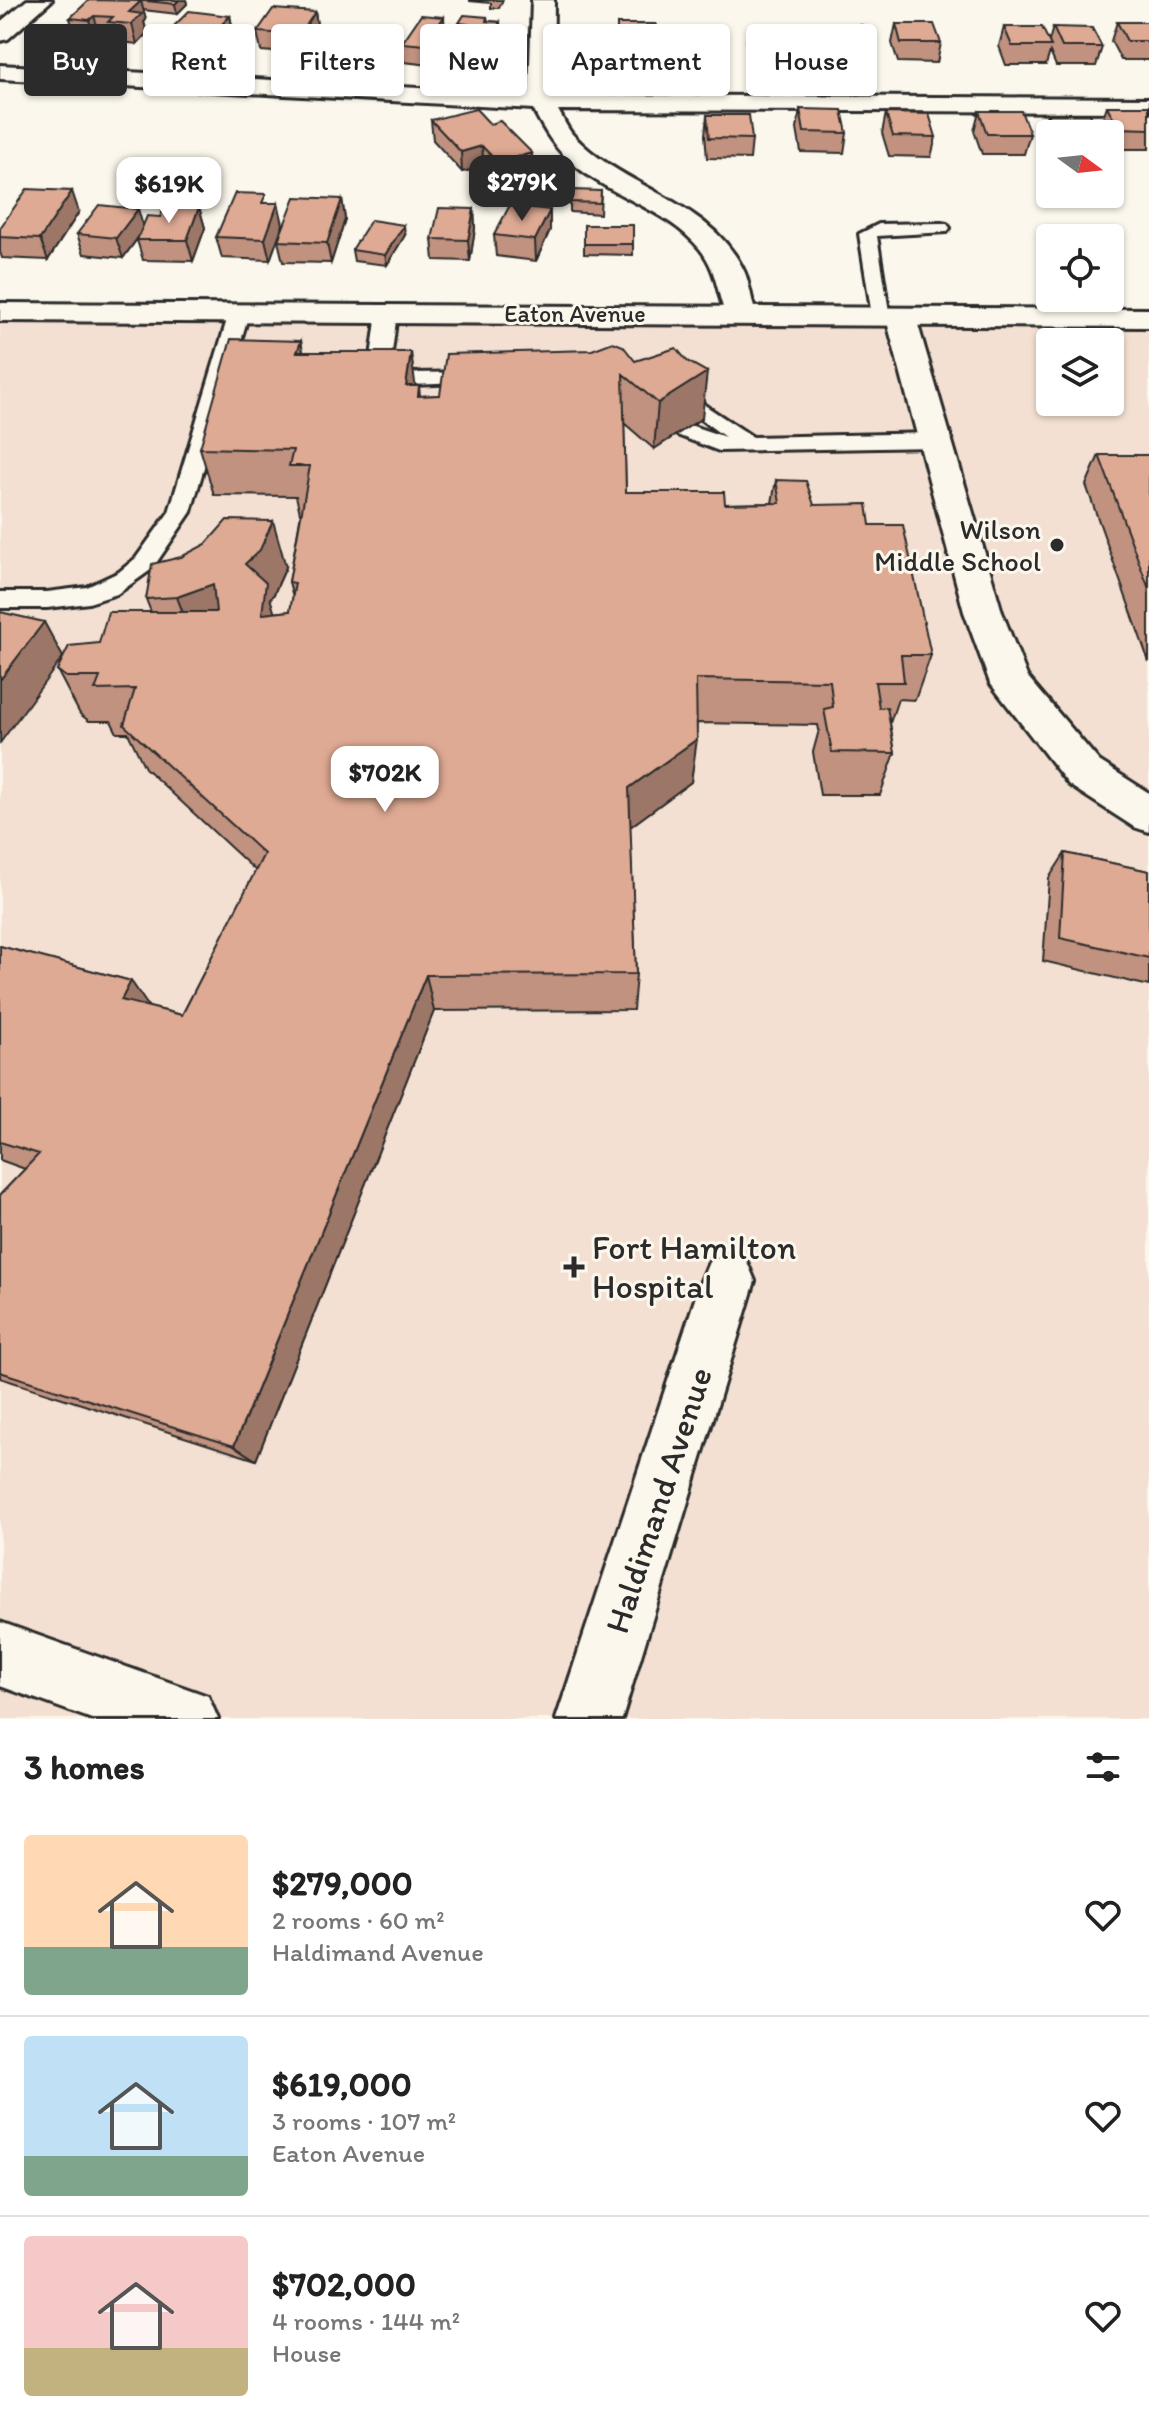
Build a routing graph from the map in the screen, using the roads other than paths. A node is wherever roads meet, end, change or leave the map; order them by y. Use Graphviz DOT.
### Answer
graph roads {
  1 [pos="41,0"];
  2 [pos="543,0"];
  3 [pos="0,34"];
  4 [pos="0,72"];
  5 [pos="542,102"];
  6 [pos="1149,105"];
  7 [pos="941,228"];
  8 [pos="0,312"];
  9 [pos="239,313"];
  10 [pos="387,313"];
  11 [pos="741,315"];
  12 [pos="891,318"];
  13 [pos="1149,318"];
  14 [pos="502,378"];
  15 [pos="674,378"];
  16 [pos="684,430"];
  17 [pos="935,440"];
  18 [pos="746,442"];
  19 [pos="0,600"];
  20 [pos="1149,815"];
  21 [pos="728,1281"];
  22 [pos="0,1654"];
  23 [pos="185,1719"];
  24 [pos="589,1719"];
  1 -- 3 [label="street"];
  2 -- 5 [label="street"];
  4 -- 5 [label="street"];
  5 -- 6 [label="street"];
  5 -- 11 [label="street"];
  7 -- 12 [label="lane"];
  8 -- 9 [label="street, Eaton Avenue"];
  9 -- 10 [label="street, Eaton Avenue"];
  9 -- 19 [label="lane"];
  10 -- 11 [label="street, Eaton Avenue"];
  10 -- 14 [label="lane"];
  11 -- 12 [label="street, Eaton Avenue"];
  12 -- 13 [label="street, Eaton Avenue"];
  12 -- 17 [label="street"];
  15 -- 18 [label="lane"];
  16 -- 18 [label="lane"];
  17 -- 18 [label="lane"];
  17 -- 20 [label="street"];
  21 -- 24 [label="street, Haldimand Avenue"];
  22 -- 23 [label="street"];
}
